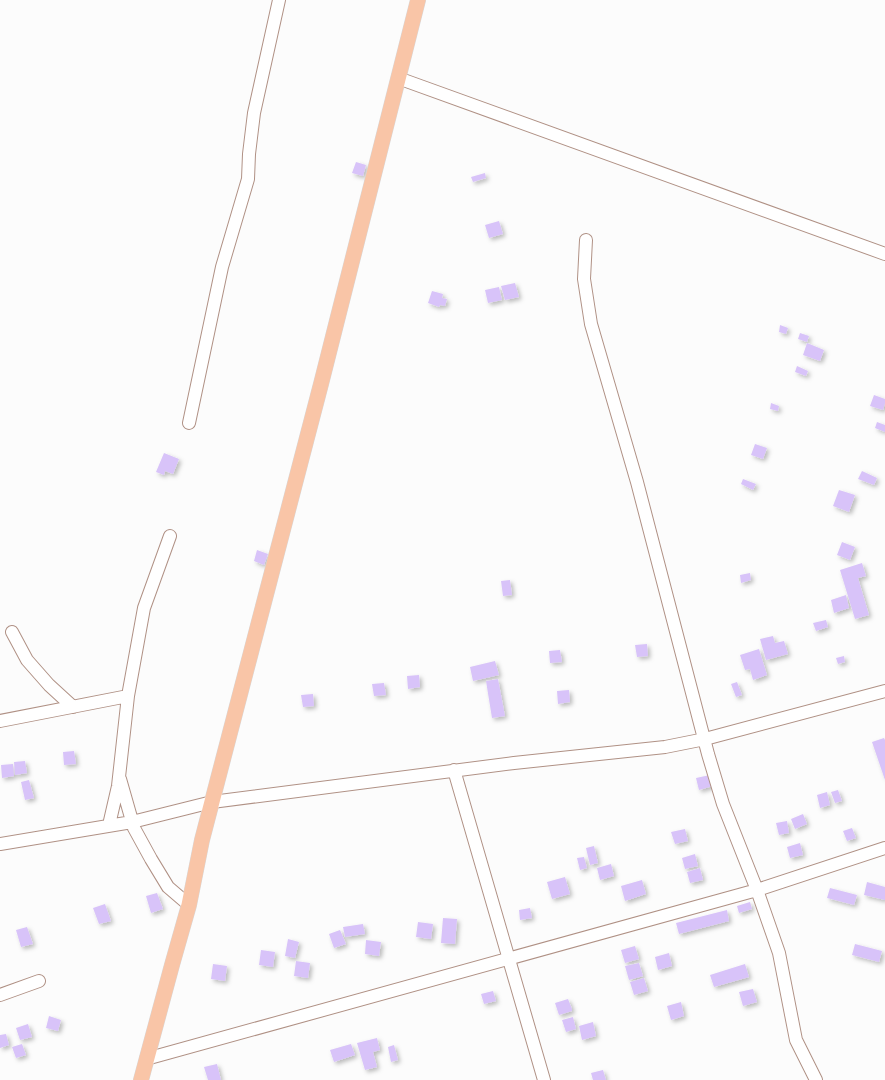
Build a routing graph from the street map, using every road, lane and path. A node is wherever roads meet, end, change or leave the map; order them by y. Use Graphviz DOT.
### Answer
graph roads {
  1 [pos="279,0"];
  2 [pos="418,0"];
  3 [pos="398,78"];
  4 [pos="586,240"];
  5 [pos="885,254"];
  6 [pos="189,423"];
  7 [pos="170,536"];
  8 [pos="12,632"];
  9 [pos="885,691"];
  10 [pos="128,696"];
  11 [pos="73,707"];
  12 [pos="0,721"];
  13 [pos="704,739"];
  14 [pos="454,770"];
  15 [pos="119,776"];
  16 [pos="212,802"];
  17 [pos="132,822"];
  18 [pos="109,825"];
  19 [pos="0,844"];
  20 [pos="885,848"];
  21 [pos="757,890"];
  22 [pos="189,905"];
  23 [pos="509,958"];
  24 [pos="39,981"];
  25 [pos="0,995"];
  26 [pos="146,1059"];
  27 [pos="141,1080"];
  28 [pos="544,1080"];
  29 [pos="816,1080"];
  1 -- 6 [label="street"];
  2 -- 3 [label="main road"];
  3 -- 5 [label="street"];
  3 -- 16 [label="main road"];
  4 -- 13 [label="street"];
  7 -- 10 [label="street"];
  8 -- 11 [label="street"];
  9 -- 13 [label="street"];
  10 -- 11 [label="street"];
  10 -- 15 [label="street"];
  11 -- 12 [label="street"];
  13 -- 14 [label="street"];
  13 -- 21 [label="street"];
  14 -- 16 [label="street"];
  14 -- 23 [label="street"];
  15 -- 17 [label="street"];
  15 -- 18 [label="street"];
  16 -- 17 [label="street"];
  16 -- 22 [label="main road"];
  17 -- 18 [label="street"];
  17 -- 22 [label="street"];
  18 -- 19 [label="street"];
  20 -- 21 [label="street"];
  21 -- 23 [label="street"];
  21 -- 29 [label="street"];
  22 -- 26 [label="main road"];
  23 -- 26 [label="street"];
  23 -- 28 [label="street"];
  24 -- 25 [label="street"];
  26 -- 27 [label="main road"];
}
